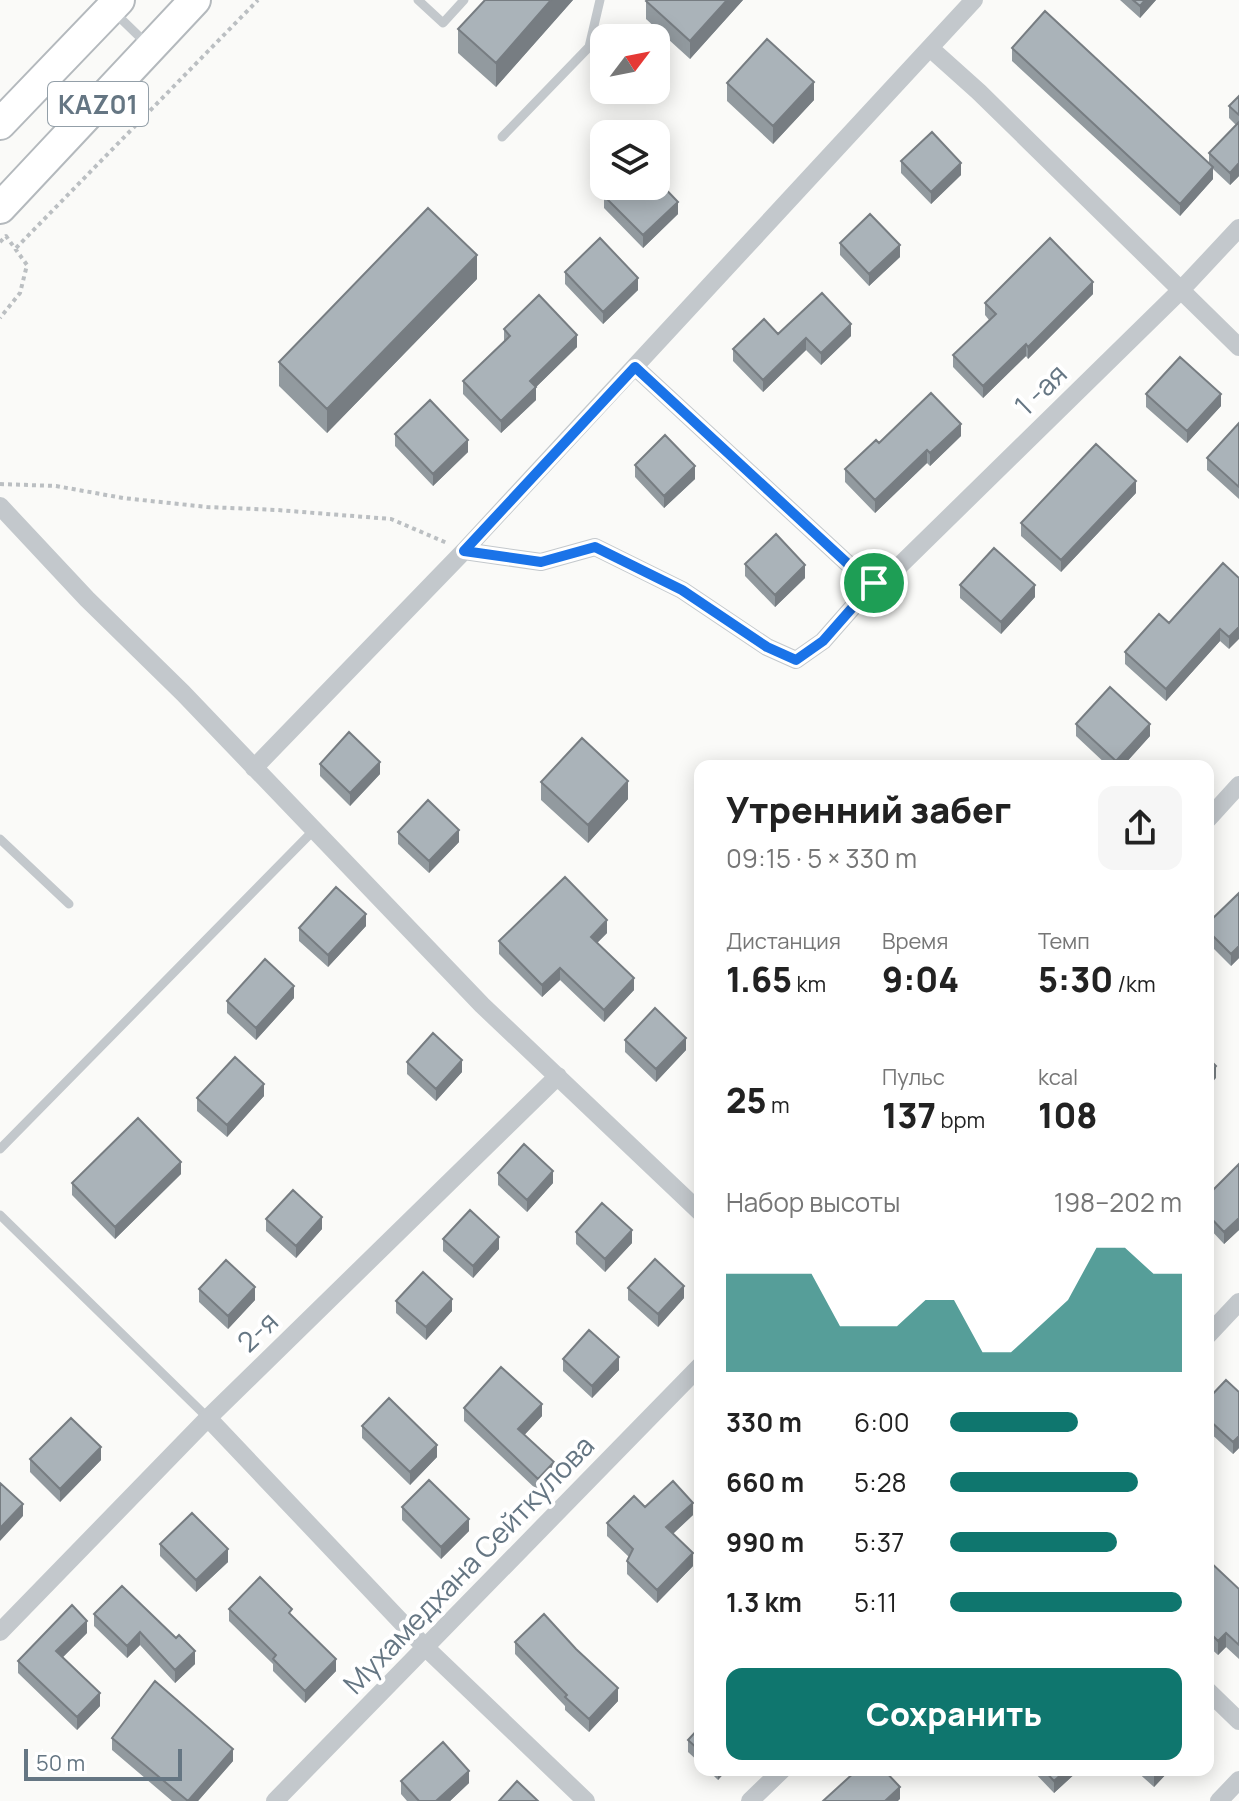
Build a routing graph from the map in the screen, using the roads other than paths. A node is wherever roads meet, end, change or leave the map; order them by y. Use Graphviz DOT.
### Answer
graph roads {
  1 [pos="195,0"];
  2 [pos="418,0"];
  3 [pos="464,0"];
  4 [pos="600,0"];
  5 [pos="974,0"];
  6 [pos="110,3"];
  7 [pos="151,48"];
  8 [pos="931,49"];
  9 [pos="0,124"];
  10 [pos="502,137"];
  11 [pos="0,208"];
  12 [pos="1239,228"];
  13 [pos="1180,291"];
  14 [pos="1239,347"];
  15 [pos="635,367"];
  16 [pos="0,506"];
  17 [pos="464,551"];
  18 [pos="874,583"];
  19 [pos="254,768"];
  20 [pos="1239,785"];
  21 [pos="1214,812"];
  22 [pos="314,830"];
  23 [pos="0,839"];
  24 [pos="69,904"];
  25 [pos="558,1076"];
  26 [pos="0,1149"];
  27 [pos="694,1206"];
  28 [pos="0,1215"];
  29 [pos="1239,1302"];
  30 [pos="1214,1329"];
  31 [pos="694,1372"];
  32 [pos="208,1418"];
  33 [pos="0,1632"];
  34 [pos="425,1647"];
  35 [pos="1214,1697"];
  36 [pos="1239,1721"];
  37 [pos="776,1776"];
  38 [pos="1239,1780"];
  39 [pos="275,1801"];
  40 [pos="586,1801"];
  41 [pos="750,1801"];
  42 [pos="1219,1801"];
  1 -- 7 [label="highway, KАZ01"];
  2 -- 3 [label="lane"];
  4 -- 10 [label="lane"];
  5 -- 8 [label="street"];
  6 -- 7 [label="lane"];
  6 -- 9 [label="highway, KАZ01"];
  7 -- 11 [label="highway, KАZ01"];
  8 -- 13 [label="street"];
  8 -- 15 [label="street"];
  12 -- 13 [label="street, 1 -ая"];
  13 -- 14 [label="street"];
  13 -- 18 [label="street, 1 -ая"];
  15 -- 17 [label="street"];
  15 -- 18 [label="street"];
  16 -- 19 [label="street"];
  17 -- 18 [label="street, 1 -ая"];
  17 -- 19 [label="street"];
  19 -- 22 [label="street"];
  20 -- 21 [label="street"];
  22 -- 25 [label="street"];
  22 -- 26 [label="lane"];
  23 -- 24 [label="lane"];
  25 -- 27 [label="street"];
  25 -- 32 [label="street, 2-я"];
  28 -- 32 [label="lane"];
  29 -- 30 [label="street"];
  31 -- 34 [label="street, Мухамедхана Сейткулова"];
  32 -- 33 [label="street, 2-я"];
  32 -- 34 [label="street"];
  34 -- 39 [label="street, Мухамедхана Сейткулова"];
  34 -- 40 [label="street"];
  35 -- 36 [label="street"];
  37 -- 41 [label="street"];
  38 -- 42 [label="street"];
}
